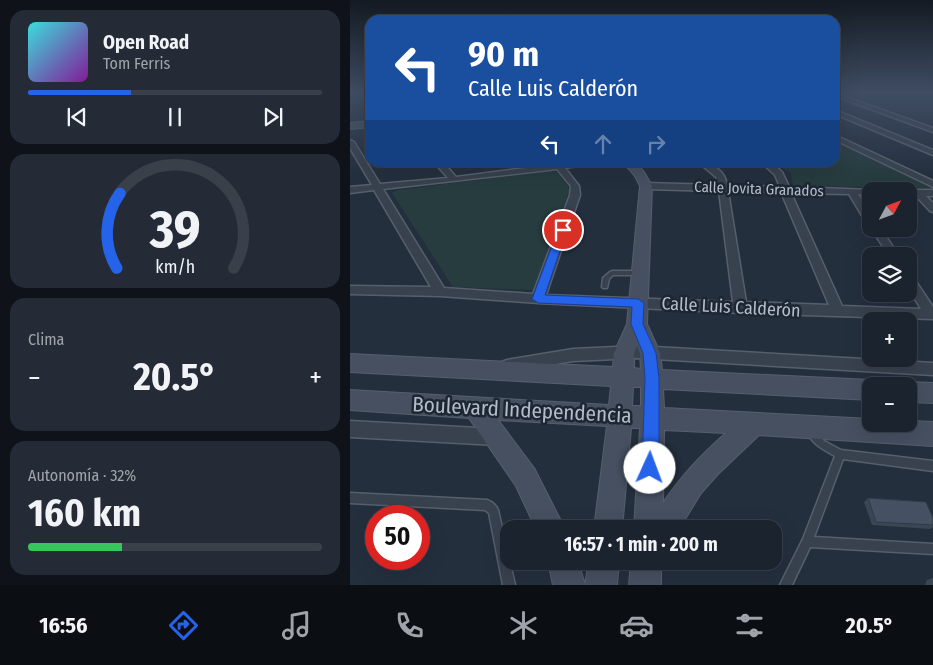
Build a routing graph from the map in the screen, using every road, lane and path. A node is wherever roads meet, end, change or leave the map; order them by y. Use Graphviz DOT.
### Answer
graph roads {
  1 [pos="856,120"];
  2 [pos="907,120"];
  3 [pos="365,122"];
  4 [pos="350,124"];
  5 [pos="933,130"];
  6 [pos="840,139"];
  7 [pos="350,142"];
  8 [pos="933,153"];
  9 [pos="442,167"];
  10 [pos="520,167"];
  11 [pos="559,167"];
  12 [pos="633,167"];
  13 [pos="709,167"];
  14 [pos="772,167"];
  15 [pos="525,172"];
  16 [pos="454,180"];
  17 [pos="933,184"];
  18 [pos="646,186"];
  19 [pos="377,188"];
  20 [pos="724,188"];
  21 [pos="350,190"];
  22 [pos="786,190"];
  23 [pos="852,192"];
  24 [pos="862,192"];
  25 [pos="919,193"];
  26 [pos="933,193"];
  27 [pos="862,208"];
  28 [pos="933,209"];
  29 [pos="640,273"];
  30 [pos="605,287"];
  31 [pos="350,290"];
  32 [pos="440,292"];
  33 [pos="917,292"];
  34 [pos="538,299"];
  35 [pos="638,303"];
  36 [pos="740,308"];
  37 [pos="838,312"];
  38 [pos="932,314"];
  39 [pos="637,324"];
  40 [pos="650,353"];
  41 [pos="350,363"];
  42 [pos="623,364"];
  43 [pos="933,369"];
  44 [pos="652,378"];
  45 [pos="862,390"];
  46 [pos="917,393"];
  47 [pos="933,394"];
  48 [pos="350,400"];
  49 [pos="475,408"];
  50 [pos="620,416"];
  51 [pos="652,418"];
  52 [pos="754,424"];
  53 [pos="807,426"];
  54 [pos="350,429"];
  55 [pos="933,434"];
  56 [pos="496,437"];
  57 [pos="840,454"];
  58 [pos="932,468"];
  59 [pos="350,498"];
  60 [pos="546,520"];
  61 [pos="609,520"];
  62 [pos="648,520"];
  63 [pos="668,520"];
  64 [pos="807,542"];
  65 [pos="933,549"];
  66 [pos="565,570"];
  67 [pos="603,570"];
  68 [pos="646,570"];
  69 [pos="509,585"];
  70 [pos="569,585"];
  71 [pos="601,585"];
  72 [pos="645,585"];
  73 [pos="786,585"];
  1 -- 8 [label="street"];
  2 -- 5 [label="street"];
  3 -- 4 [label="main road"];
  6 -- 17 [label="street"];
  7 -- 19 [label="street"];
  9 -- 16 [label="street"];
  10 -- 15 [label="street"];
  11 -- 15 [label="street"];
  11 -- 34 [label="street"];
  12 -- 18 [label="main road"];
  13 -- 20 [label="street"];
  14 -- 22 [label="street"];
  15 -- 16 [label="street"];
  16 -- 19 [label="street"];
  18 -- 20 [label="street, Calle Jovita Granados"];
  18 -- 29 [label="main road"];
  19 -- 21 [label="street"];
  19 -- 32 [label="street"];
  20 -- 22 [label="street, Calle Jovita Granados"];
  20 -- 36 [label="street"];
  22 -- 23 [label="street, Calle Jovita Granados"];
  22 -- 37 [label="street"];
  23 -- 24 [label="street, Calle Jovita Granados"];
  23 -- 27 [label="street"];
  25 -- 26 [label="street"];
  25 -- 28 [label="street"];
  29 -- 30 [label="lane"];
  29 -- 35 [label="main road"];
  31 -- 32 [label="street, Calle Luis Calderón"];
  32 -- 34 [label="street, Calle Luis Calderón"];
  33 -- 38 [label="street"];
  34 -- 35 [label="street, Calle Luis Calderón"];
  35 -- 36 [label="street, Calle Luis Calderón"];
  35 -- 39 [label="main road"];
  36 -- 37 [label="street, Calle Luis Calderón"];
  37 -- 38 [label="street, Calle Luis Calderón"];
  39 -- 40 [label="main road"];
  39 -- 42 [label="main road"];
  40 -- 42 [label="street"];
  40 -- 43 [label="street"];
  40 -- 44 [label="main road"];
  41 -- 42 [label="main road, Boulevard Independencia"];
  42 -- 44 [label="main road, Boulevard Independencia"];
  42 -- 50 [label="main road"];
  44 -- 45 [label="main road, Boulevard Independencia"];
  44 -- 51 [label="main road"];
  46 -- 47 [label="main road"];
  48 -- 49 [label="main road, Boulevard Independencia"];
  49 -- 50 [label="main road, Boulevard Independencia"];
  49 -- 56 [label="main road"];
  50 -- 51 [label="main road, Boulevard Independencia"];
  50 -- 61 [label="main road"];
  51 -- 52 [label="main road, Boulevard Independencia"];
  51 -- 62 [label="main road"];
  52 -- 53 [label="main road, Boulevard Independencia"];
  52 -- 63 [label="main road"];
  53 -- 55 [label="main road, Boulevard Independencia"];
  53 -- 57 [label="lane"];
  54 -- 56 [label="street"];
  56 -- 60 [label="main road"];
  57 -- 58 [label="lane"];
  57 -- 64 [label="lane"];
  59 -- 69 [label="lane"];
  64 -- 65 [label="lane"];
  64 -- 73 [label="lane"];
  66 -- 70 [label="main road"];
  67 -- 71 [label="main road"];
  68 -- 72 [label="main road"];
}
